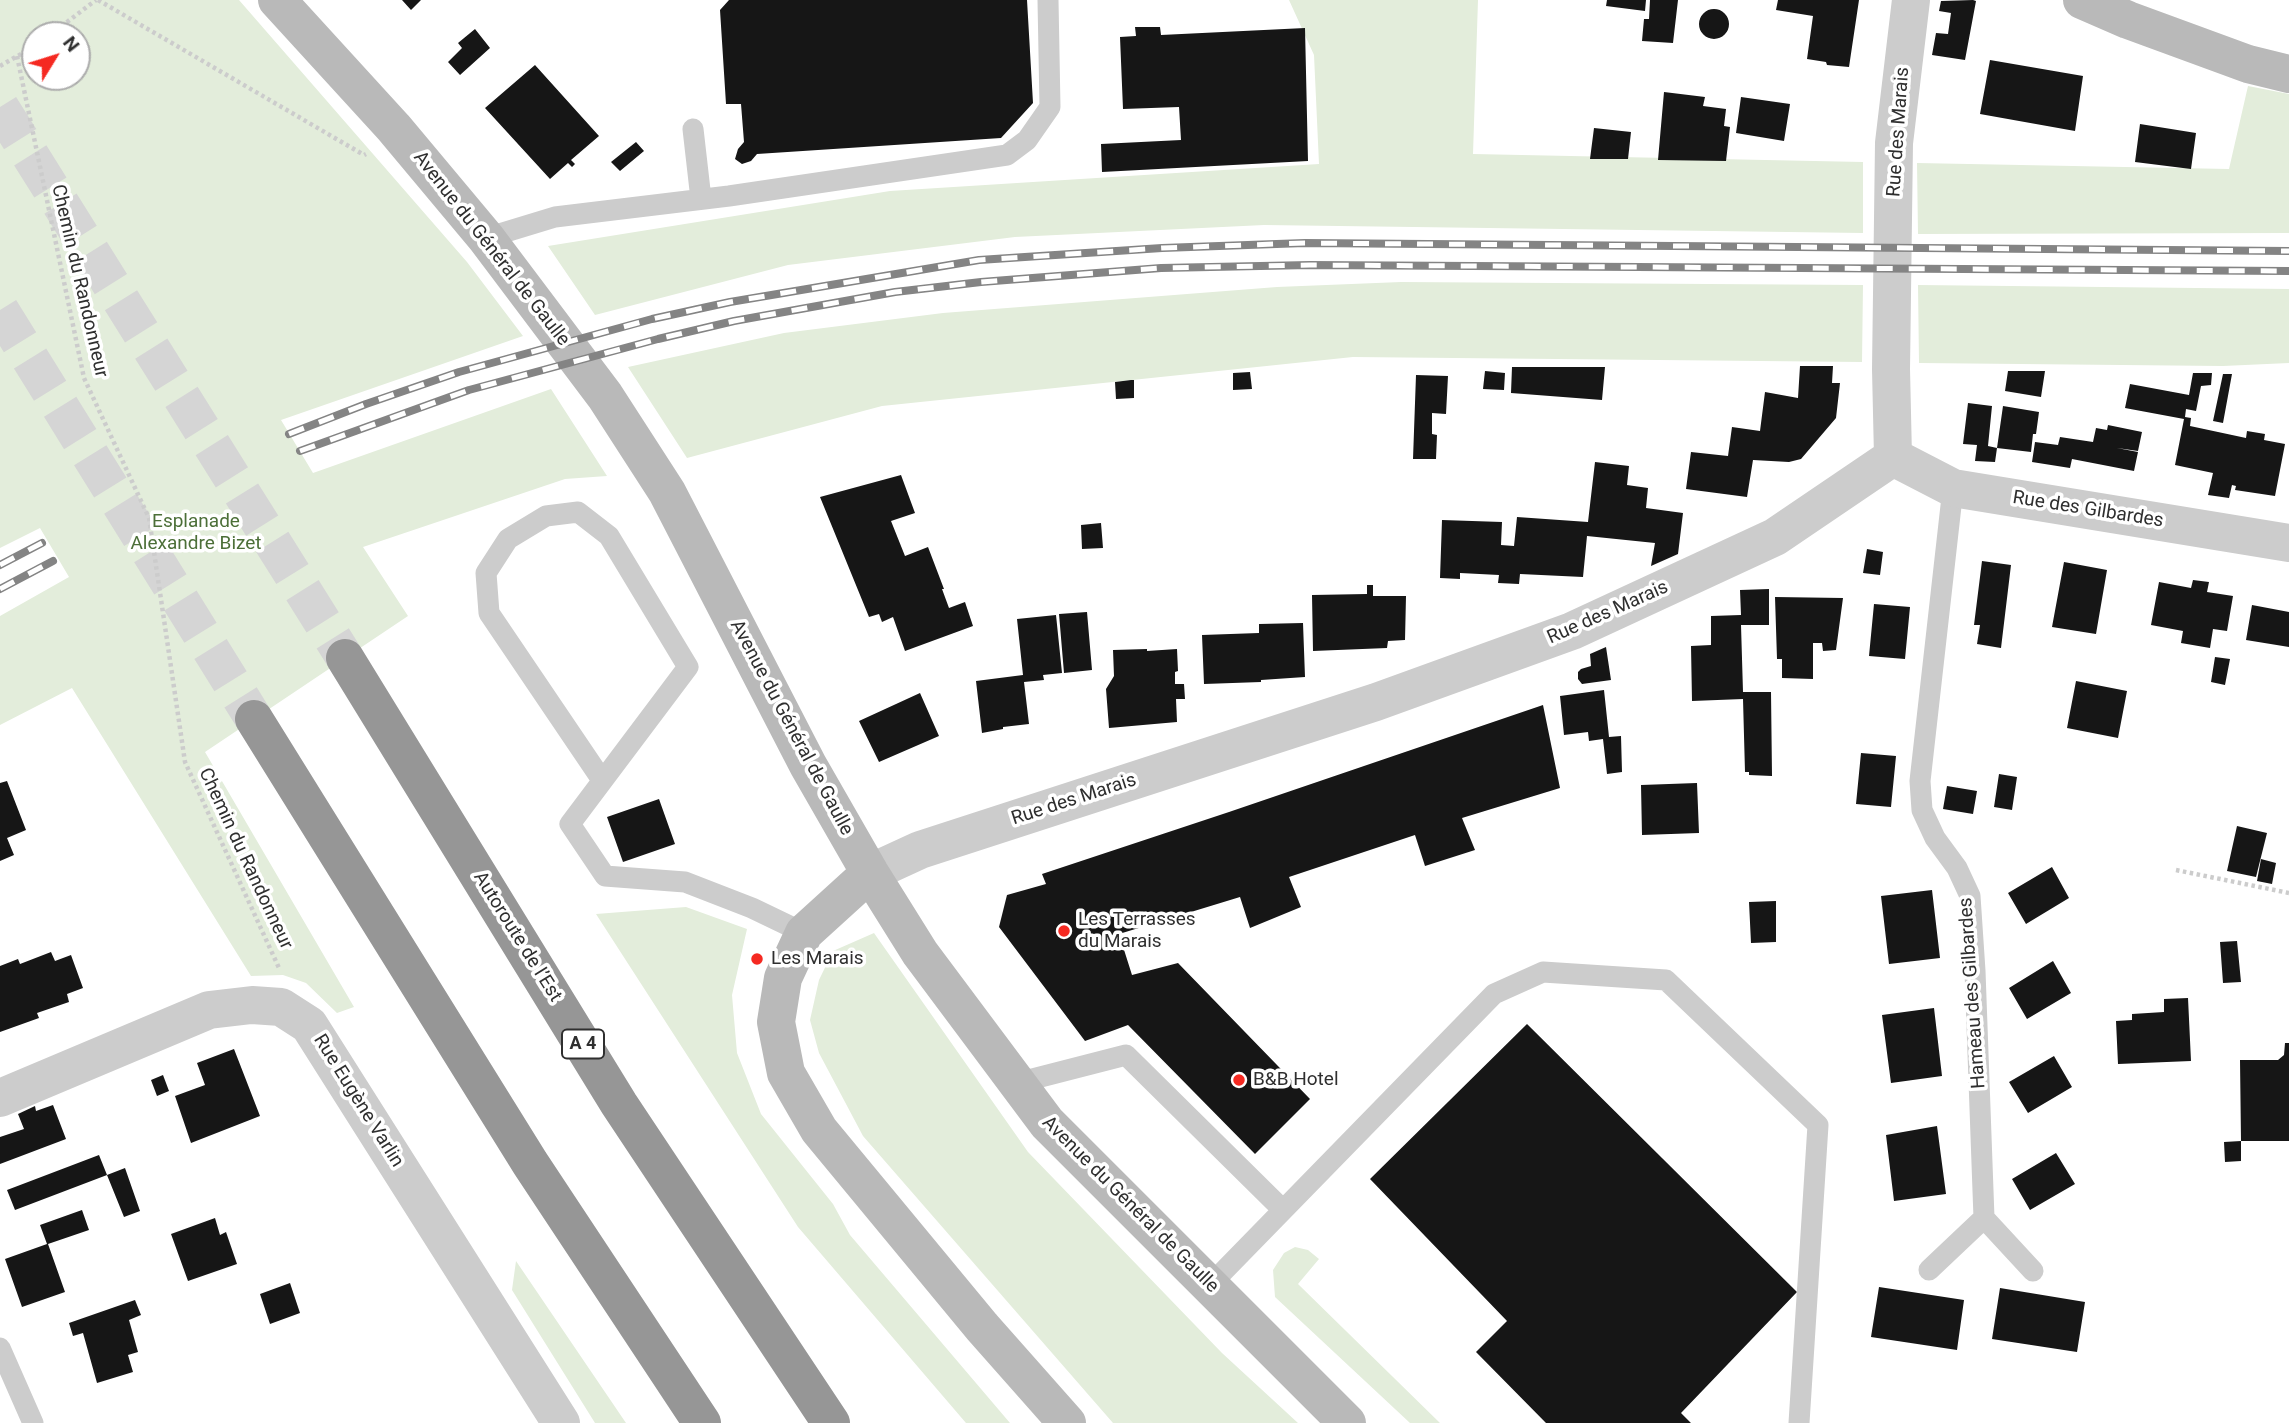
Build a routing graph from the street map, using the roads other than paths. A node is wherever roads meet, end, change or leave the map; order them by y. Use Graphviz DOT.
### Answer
graph roads {
  1 [pos="277,0"];
  2 [pos="1048,0"];
  3 [pos="1911,0"];
  4 [pos="2082,0"];
  5 [pos="2289,74"];
  6 [pos="693,129"];
  7 [pos="701,199"];
  8 [pos="489,242"];
  9 [pos="1893,457"];
  10 [pos="1952,488"];
  11 [pos="2289,543"];
  12 [pos="345,658"];
  13 [pos="254,719"];
  14 [pos="602,780"];
  15 [pos="870,873"];
  16 [pos="804,933"];
  17 [pos="1017,1083"];
  18 [pos="0,1098"];
  19 [pos="1283,1210"];
  20 [pos="1984,1218"];
  21 [pos="1929,1270"];
  22 [pos="2033,1271"];
  23 [pos="1210,1285"];
  24 [pos="0,1348"];
  25 [pos="33,1423"];
  26 [pos="561,1423"];
  27 [pos="702,1423"];
  28 [pos="831,1423"];
  29 [pos="1067,1423"];
  30 [pos="1347,1423"];
  31 [pos="1799,1423"];
  1 -- 8 [label="main road, Avenue du Général de Gaulle"];
  2 -- 7 [label="lane"];
  3 -- 9 [label="street, Rue des Marais"];
  4 -- 5 [label="main road"];
  6 -- 7 [label="lane"];
  7 -- 8 [label="lane"];
  8 -- 15 [label="main road, Avenue du Général de Gaulle"];
  9 -- 10 [label="street, Rue des Gilbardes"];
  9 -- 15 [label="street, Rue des Marais"];
  10 -- 11 [label="street, Rue des Gilbardes"];
  10 -- 20 [label="lane, Hameau des Gilbardes"];
  12 -- 28 [label="highway, Autoroute de l’Est / A 4"];
  13 -- 27 [label="highway"];
  14 -- 14 [label="lane"];
  14 -- 16 [label="lane"];
  15 -- 16 [label="main road"];
  15 -- 17 [label="main road, Avenue du Général de Gaulle"];
  16 -- 29 [label="main road"];
  17 -- 19 [label="lane"];
  17 -- 23 [label="main road, Avenue du Général de Gaulle"];
  18 -- 26 [label="street, Rue Eugène Varlin"];
  19 -- 23 [label="lane"];
  19 -- 31 [label="lane"];
  20 -- 21 [label="lane"];
  20 -- 22 [label="lane"];
  23 -- 30 [label="main road, Avenue du Général de Gaulle"];
  24 -- 25 [label="lane"];
}
